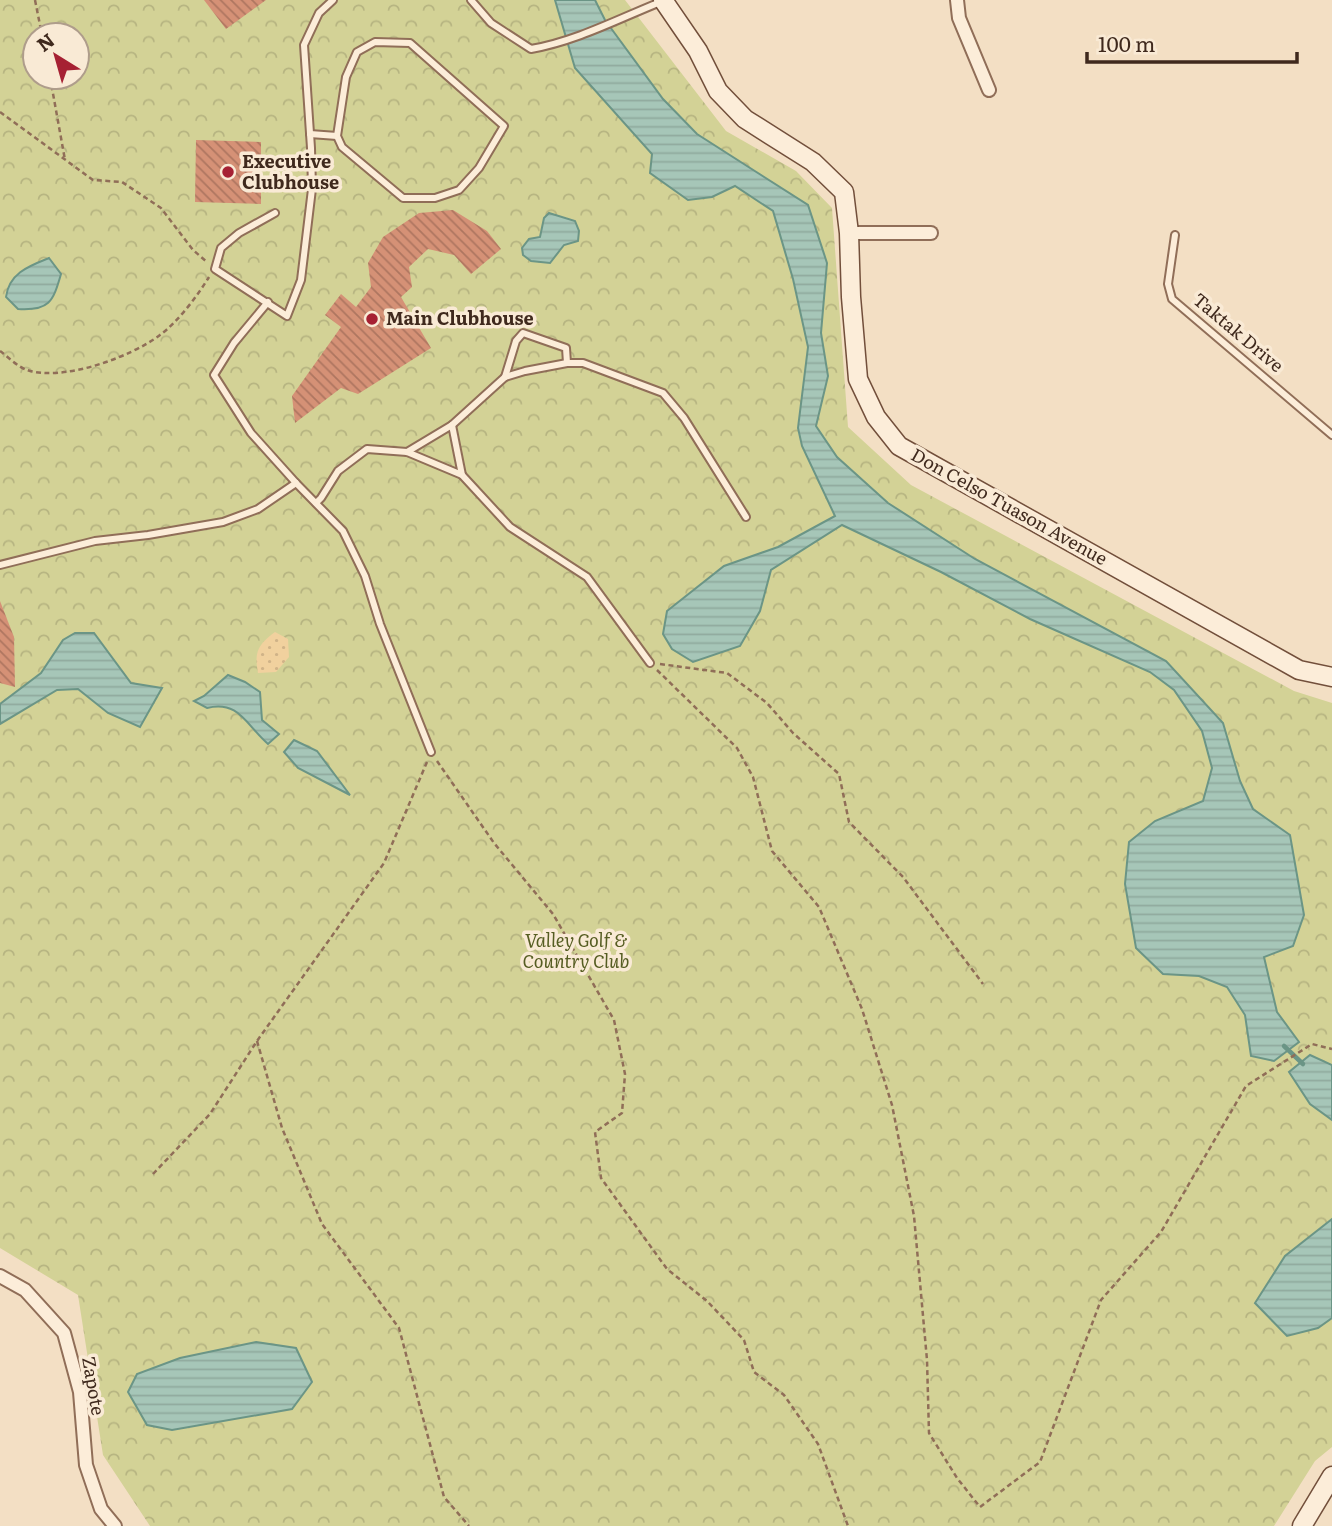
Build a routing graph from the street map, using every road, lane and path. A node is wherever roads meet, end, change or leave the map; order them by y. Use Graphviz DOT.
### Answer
graph roads {
  1 [pos="35,0"];
  2 [pos="333,0"];
  3 [pos="471,0"];
  4 [pos="663,0"];
  5 [pos="957,0"];
  6 [pos="39,21"];
  7 [pos="989,90"];
  8 [pos="53,91"];
  9 [pos="0,112"];
  10 [pos="310,134"];
  11 [pos="337,135"];
  12 [pos="65,160"];
  13 [pos="275,213"];
  14 [pos="849,233"];
  15 [pos="931,233"];
  16 [pos="1175,235"];
  17 [pos="215,269"];
  18 [pos="268,302"];
  19 [pos="0,351"];
  20 [pos="567,363"];
  21 [pos="505,377"];
  22 [pos="452,425"];
  23 [pos="1332,435"];
  24 [pos="407,452"];
  25 [pos="462,475"];
  26 [pos="296,483"];
  27 [pos="316,503"];
  28 [pos="746,517"];
  29 [pos="0,565"];
  30 [pos="650,663"];
  31 [pos="1332,677"];
  32 [pos="431,752"];
  33 [pos="983,984"];
  34 [pos="257,1041"];
  35 [pos="1332,1049"];
  36 [pos="153,1174"];
  37 [pos="0,1276"];
  38 [pos="1332,1475"];
  39 [pos="115,1526"];
  40 [pos="469,1526"];
  41 [pos="848,1526"];
  42 [pos="1302,1526"];
  1 -- 6 [label="path"];
  2 -- 10 [label="lane"];
  3 -- 4 [label="lane"];
  4 -- 14 [label="street, Don Celso Tuason Avenue"];
  5 -- 7 [label="street"];
  8 -- 12 [label="path"];
  9 -- 12 [label="path"];
  10 -- 11 [label="lane"];
  10 -- 18 [label="lane"];
  11 -- 11 [label="lane"];
  12 -- 17 [label="path"];
  13 -- 17 [label="lane"];
  14 -- 15 [label="street"];
  14 -- 31 [label="street, Don Celso Tuason Avenue"];
  16 -- 23 [label="lane, Taktak Drive"];
  17 -- 18 [label="lane"];
  17 -- 19 [label="path"];
  18 -- 26 [label="lane"];
  20 -- 21 [label="lane"];
  20 -- 21 [label="lane"];
  20 -- 28 [label="lane"];
  21 -- 22 [label="lane"];
  22 -- 24 [label="lane"];
  22 -- 25 [label="lane"];
  24 -- 25 [label="lane"];
  24 -- 27 [label="lane"];
  25 -- 30 [label="lane"];
  26 -- 27 [label="lane"];
  26 -- 29 [label="lane"];
  27 -- 32 [label="lane"];
  30 -- 33 [label="path"];
  30 -- 35 [label="path"];
  32 -- 34 [label="path"];
  32 -- 41 [label="path"];
  34 -- 36 [label="path"];
  34 -- 40 [label="path"];
  37 -- 39 [label="street, Zapote"];
  38 -- 42 [label="street"];
}
